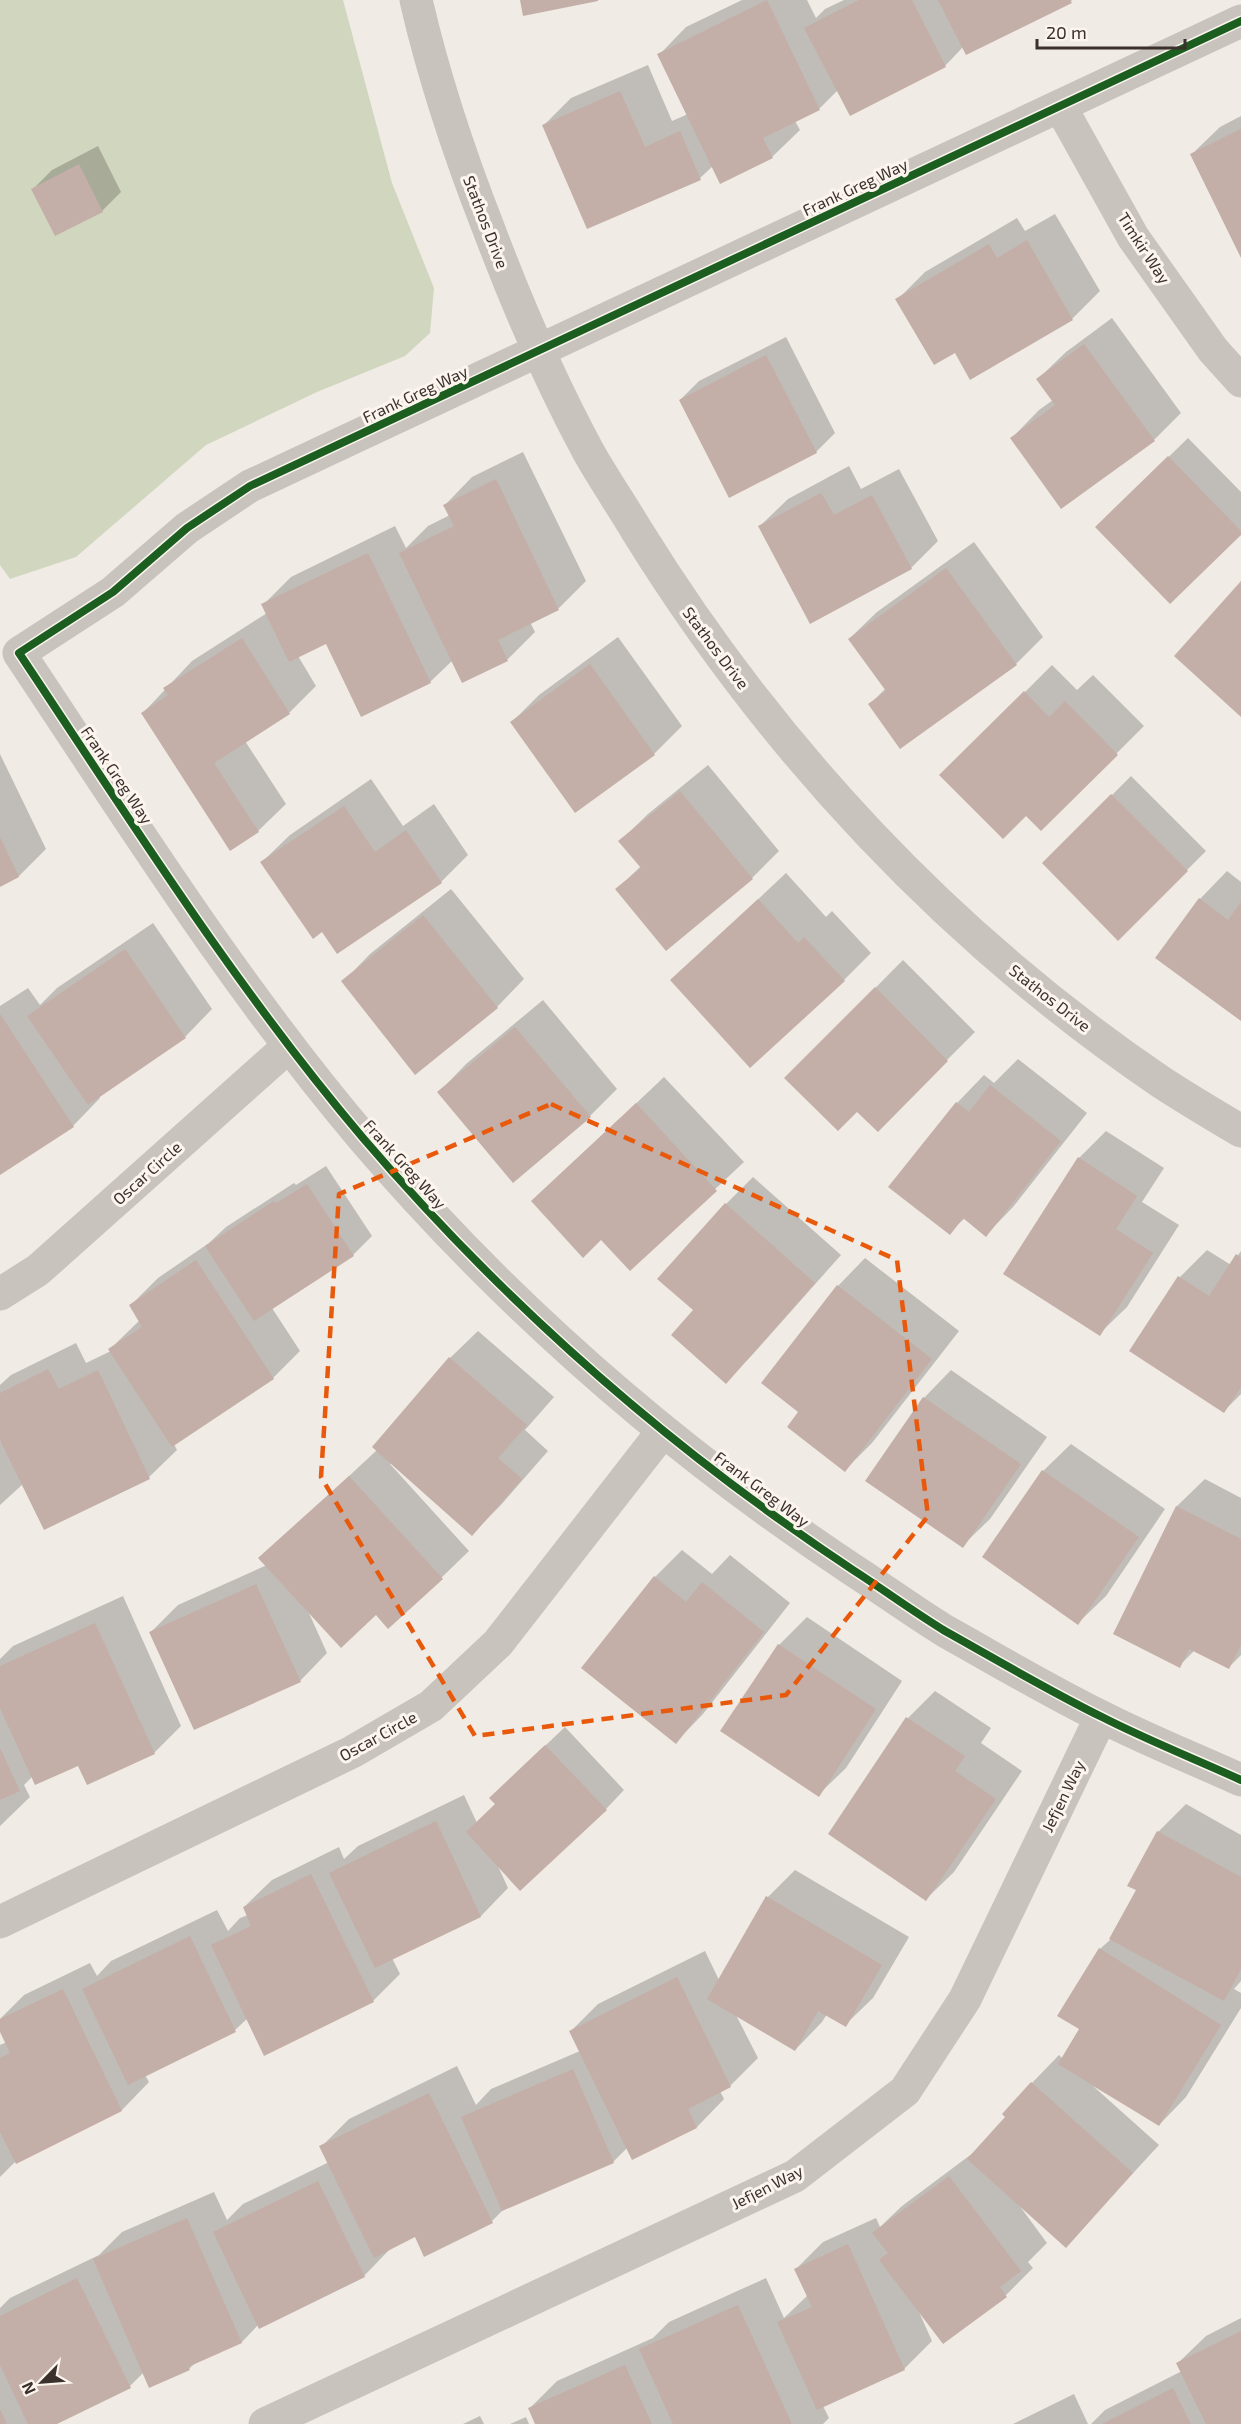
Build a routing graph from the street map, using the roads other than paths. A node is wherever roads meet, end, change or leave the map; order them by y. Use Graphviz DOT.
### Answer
graph roads {
  1 [pos="416,0"];
  2 [pos="1241,21"];
  3 [pos="1060,106"];
  4 [pos="538,350"];
  5 [pos="1241,381"];
  6 [pos="289,1046"];
  7 [pos="1241,1131"];
  8 [pos="0,1294"];
  9 [pos="663,1431"];
  10 [pos="1101,1717"];
  11 [pos="1241,1780"];
  12 [pos="0,1922"];
  13 [pos="265,2424"];
  1 -- 4 [label="street, Stathos Drive"];
  2 -- 3 [label="street, Frank Greg Way"];
  3 -- 4 [label="street, Frank Greg Way"];
  3 -- 5 [label="street, Timkir Way"];
  4 -- 6 [label="street, Frank Greg Way"];
  4 -- 7 [label="street, Stathos Drive"];
  6 -- 8 [label="street, Oscar Circle"];
  6 -- 9 [label="street, Frank Greg Way"];
  9 -- 10 [label="street, Frank Greg Way"];
  9 -- 12 [label="street, Oscar Circle"];
  10 -- 11 [label="street, Frank Greg Way"];
  10 -- 13 [label="street, Jefjen Way"];
}
